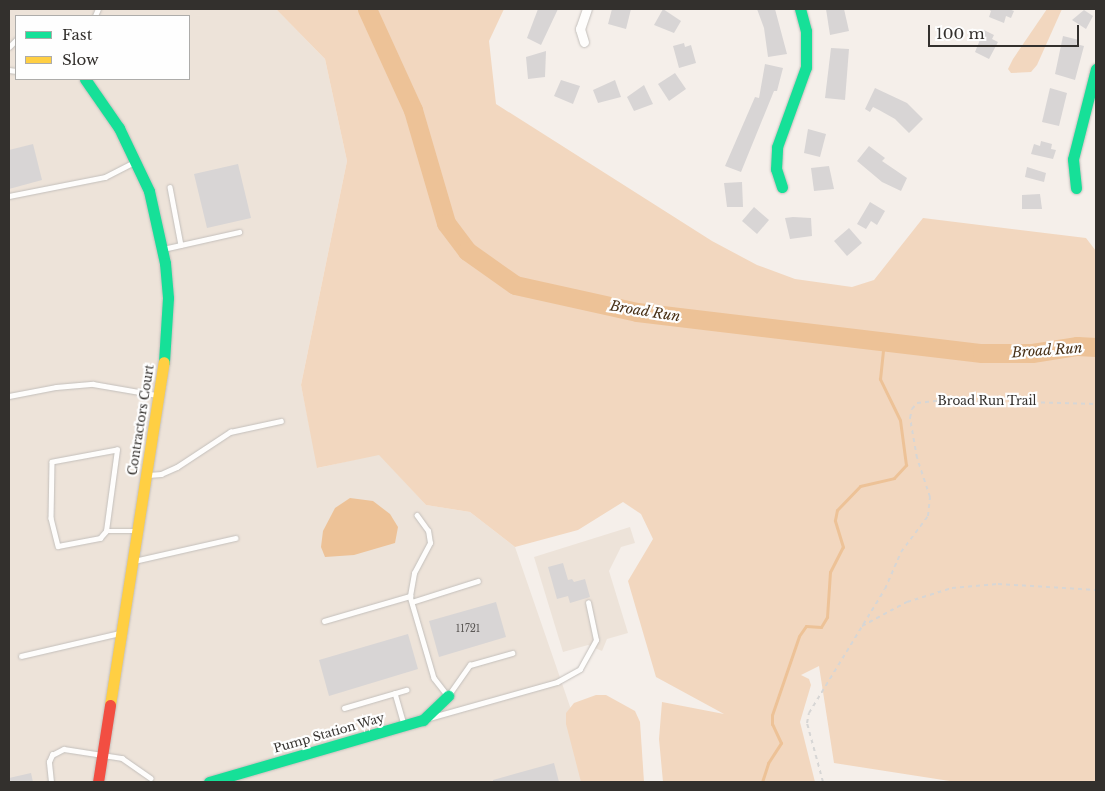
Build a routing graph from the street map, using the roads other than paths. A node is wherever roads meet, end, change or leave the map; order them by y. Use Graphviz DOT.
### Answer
graph roads {
  1 [pos="587,9"];
  2 [pos="800,9"];
  3 [pos="584,42"];
  4 [pos="1096,69"];
  5 [pos="86,80"];
  6 [pos="136,161"];
  7 [pos="170,187"];
  8 [pos="782,187"];
  9 [pos="1076,188"];
  10 [pos="9,196"];
  11 [pos="240,232"];
  12 [pos="181,245"];
  13 [pos="163,249"];
  14 [pos="9,396"];
  15 [pos="159,396"];
  16 [pos="280,421"];
  17 [pos="146,475"];
  18 [pos="417,516"];
  19 [pos="106,531"];
  20 [pos="137,531"];
  21 [pos="235,538"];
  22 [pos="132,562"];
  23 [pos="478,581"];
  24 [pos="410,596"];
  25 [pos="412,602"];
  26 [pos="588,603"];
  27 [pos="324,621"];
  28 [pos="121,632"];
  29 [pos="512,653"];
  30 [pos="21,656"];
  31 [pos="406,690"];
  32 [pos="395,694"];
  33 [pos="448,696"];
  34 [pos="344,708"];
  35 [pos="423,720"];
  36 [pos="404,726"];
  37 [pos="102,753"];
  38 [pos="151,778"];
  39 [pos="51,782"];
  40 [pos="98,782"];
  41 [pos="209,782"];
  1 -- 3 [label="street"];
  2 -- 8 [label="street"];
  4 -- 9 [label="street"];
  5 -- 6 [label="street, Contractors Court"];
  6 -- 10 [label="lane"];
  6 -- 13 [label="street, Contractors Court"];
  7 -- 12 [label="lane"];
  11 -- 12 [label="lane"];
  12 -- 13 [label="lane"];
  13 -- 15 [label="street, Contractors Court"];
  14 -- 15 [label="lane"];
  15 -- 17 [label="street, Contractors Court"];
  16 -- 17 [label="lane"];
  17 -- 20 [label="street, Contractors Court"];
  18 -- 24 [label="lane"];
  19 -- 19 [label="lane"];
  19 -- 20 [label="lane"];
  20 -- 22 [label="street, Contractors Court"];
  21 -- 22 [label="lane"];
  22 -- 28 [label="street, Contractors Court"];
  23 -- 25 [label="lane"];
  24 -- 25 [label="lane"];
  24 -- 27 [label="lane"];
  25 -- 33 [label="lane"];
  26 -- 35 [label="lane"];
  28 -- 30 [label="lane"];
  28 -- 37 [label="street, Contractors Court"];
  29 -- 33 [label="lane"];
  31 -- 32 [label="lane"];
  32 -- 34 [label="lane"];
  32 -- 36 [label="lane"];
  33 -- 35 [label="street, Pump Station Way"];
  35 -- 36 [label="street, Pump Station Way"];
  36 -- 41 [label="street, Pump Station Way"];
  37 -- 38 [label="lane"];
  37 -- 39 [label="lane"];
  37 -- 40 [label="street, Contractors Court"];
}
